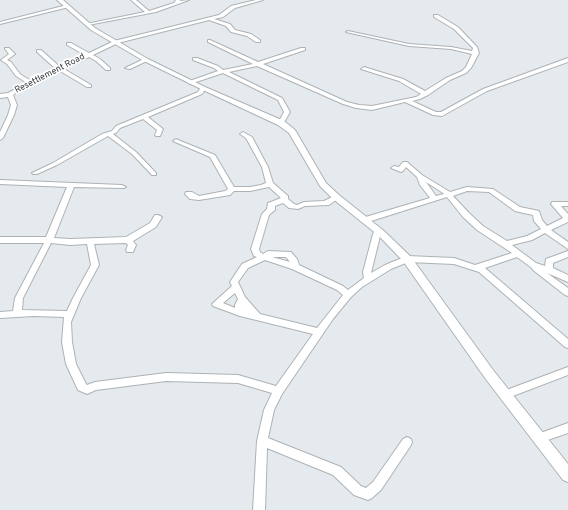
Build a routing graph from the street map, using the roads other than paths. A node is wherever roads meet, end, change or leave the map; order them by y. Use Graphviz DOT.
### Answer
graph roads {
  1 [pos="133,0"];
  2 [pos="187,0"];
  3 [pos="261,0"];
  4 [pos="177,2"];
  5 [pos="63,3"];
  6 [pos="148,12"];
  7 [pos="436,16"];
  8 [pos="210,19"];
  9 [pos="0,22"];
  10 [pos="88,24"];
  11 [pos="348,32"];
  12 [pos="210,41"];
  13 [pos="258,41"];
  14 [pos="69,44"];
  15 [pos="115,44"];
  16 [pos="8,49"];
  17 [pos="303,49"];
  18 [pos="39,51"];
  19 [pos="476,53"];
  20 [pos="89,54"];
  21 [pos="195,59"];
  22 [pos="146,60"];
  23 [pos="568,60"];
  24 [pos="259,64"];
  25 [pos="128,68"];
  26 [pos="364,69"];
  27 [pos="61,70"];
  28 [pos="108,70"];
  29 [pos="223,72"];
  30 [pos="190,82"];
  31 [pos="30,83"];
  32 [pos="88,86"];
  33 [pos="203,88"];
  34 [pos="426,94"];
  35 [pos="10,95"];
  36 [pos="0,96"];
  37 [pos="407,101"];
  38 [pos="145,116"];
  39 [pos="281,123"];
  40 [pos="110,134"];
  41 [pos="243,134"];
  42 [pos="158,135"];
  43 [pos="0,137"];
  44 [pos="176,141"];
  45 [pos="394,168"];
  46 [pos="35,173"];
  47 [pos="154,174"];
  48 [pos="420,176"];
  49 [pos="0,182"];
  50 [pos="270,184"];
  51 [pos="71,186"];
  52 [pos="122,187"];
  53 [pos="232,189"];
  54 [pos="189,194"];
  55 [pos="448,194"];
  56 [pos="336,197"];
  57 [pos="434,198"];
  58 [pos="284,200"];
  59 [pos="568,204"];
  60 [pos="158,217"];
  61 [pos="366,220"];
  62 [pos="546,230"];
  63 [pos="381,233"];
  64 [pos="0,240"];
  65 [pos="49,240"];
  66 [pos="128,240"];
  67 [pos="90,242"];
  68 [pos="506,244"];
  69 [pos="568,246"];
  70 [pos="130,250"];
  71 [pos="519,254"];
  72 [pos="568,254"];
  73 [pos="264,258"];
  74 [pos="407,258"];
  75 [pos="533,265"];
  76 [pos="474,268"];
  77 [pos="549,270"];
  78 [pos="368,279"];
  79 [pos="568,279"];
  80 [pos="236,287"];
  81 [pos="568,294"];
  82 [pos="348,295"];
  83 [pos="242,299"];
  84 [pos="17,313"];
  85 [pos="240,313"];
  86 [pos="0,315"];
  87 [pos="256,316"];
  88 [pos="69,317"];
  89 [pos="319,332"];
  90 [pos="568,344"];
  91 [pos="568,371"];
  92 [pos="278,391"];
  93 [pos="505,395"];
  94 [pos="568,428"];
  95 [pos="539,438"];
  96 [pos="262,441"];
  97 [pos="407,442"];
  98 [pos="568,476"];
  99 [pos="259,510"];
  1 -- 6 [label="street"];
  2 -- 4 [label="street"];
  3 -- 8 [label="street, Resettlement Road"];
  4 -- 6 [label="street"];
  5 -- 9 [label="street"];
  5 -- 10 [label="main road"];
  6 -- 10 [label="street"];
  7 -- 19 [label="street"];
  8 -- 13 [label="street"];
  8 -- 15 [label="street, Resettlement Road"];
  10 -- 15 [label="main road"];
  11 -- 19 [label="street"];
  12 -- 24 [label="street"];
  14 -- 20 [label="street"];
  15 -- 20 [label="street, Resettlement Road"];
  15 -- 22 [label="main road"];
  16 -- 31 [label="street"];
  17 -- 24 [label="street"];
  18 -- 27 [label="street"];
  19 -- 34 [label="street"];
  20 -- 27 [label="street, Resettlement Road"];
  20 -- 28 [label="street"];
  21 -- 29 [label="street"];
  22 -- 25 [label="street"];
  22 -- 30 [label="main road"];
  23 -- 37 [label="street"];
  24 -- 29 [label="street"];
  24 -- 37 [label="street"];
  26 -- 34 [label="street"];
  27 -- 31 [label="street, Resettlement Road"];
  27 -- 32 [label="street"];
  29 -- 30 [label="street"];
  29 -- 39 [label="street"];
  30 -- 33 [label="main road"];
  31 -- 35 [label="street, Resettlement Road"];
  33 -- 38 [label="street"];
  33 -- 39 [label="main road"];
  34 -- 37 [label="street"];
  35 -- 36 [label="street"];
  35 -- 43 [label="street, Resettlement Road"];
  38 -- 40 [label="street"];
  38 -- 42 [label="street"];
  39 -- 56 [label="main road"];
  40 -- 46 [label="street"];
  40 -- 47 [label="street"];
  41 -- 50 [label="street"];
  44 -- 53 [label="street"];
  45 -- 48 [label="street"];
  48 -- 55 [label="street"];
  48 -- 57 [label="street"];
  49 -- 51 [label="street"];
  50 -- 53 [label="street"];
  50 -- 58 [label="street"];
  51 -- 52 [label="street"];
  51 -- 65 [label="street"];
  53 -- 54 [label="street"];
  55 -- 57 [label="street"];
  55 -- 62 [label="street"];
  55 -- 68 [label="street"];
  56 -- 58 [label="street"];
  56 -- 61 [label="main road"];
  57 -- 61 [label="street"];
  58 -- 73 [label="street"];
  59 -- 62 [label="street"];
  60 -- 66 [label="street"];
  61 -- 63 [label="main road"];
  62 -- 68 [label="street"];
  62 -- 69 [label="street"];
  63 -- 74 [label="main road"];
  63 -- 78 [label="street"];
  64 -- 65 [label="street"];
  65 -- 67 [label="street"];
  65 -- 84 [label="street"];
  66 -- 67 [label="street"];
  66 -- 70 [label="street"];
  67 -- 88 [label="street"];
  68 -- 71 [label="street"];
  71 -- 75 [label="street"];
  71 -- 76 [label="street"];
  72 -- 77 [label="street"];
  73 -- 80 [label="street"];
  73 -- 82 [label="street"];
  74 -- 76 [label="street"];
  74 -- 78 [label="street"];
  74 -- 93 [label="main road"];
  75 -- 77 [label="street"];
  75 -- 81 [label="street"];
  76 -- 90 [label="street"];
  77 -- 79 [label="street"];
  78 -- 82 [label="street"];
  80 -- 83 [label="street"];
  80 -- 85 [label="street"];
  82 -- 89 [label="street"];
  83 -- 85 [label="street"];
  83 -- 87 [label="street"];
  84 -- 86 [label="street"];
  84 -- 88 [label="street"];
  85 -- 87 [label="street"];
  87 -- 89 [label="street"];
  88 -- 92 [label="street"];
  89 -- 92 [label="street"];
  91 -- 93 [label="street"];
  92 -- 96 [label="street"];
  93 -- 95 [label="main road"];
  94 -- 95 [label="street"];
  95 -- 98 [label="main road"];
  96 -- 97 [label="street"];
  96 -- 99 [label="street"];
}
